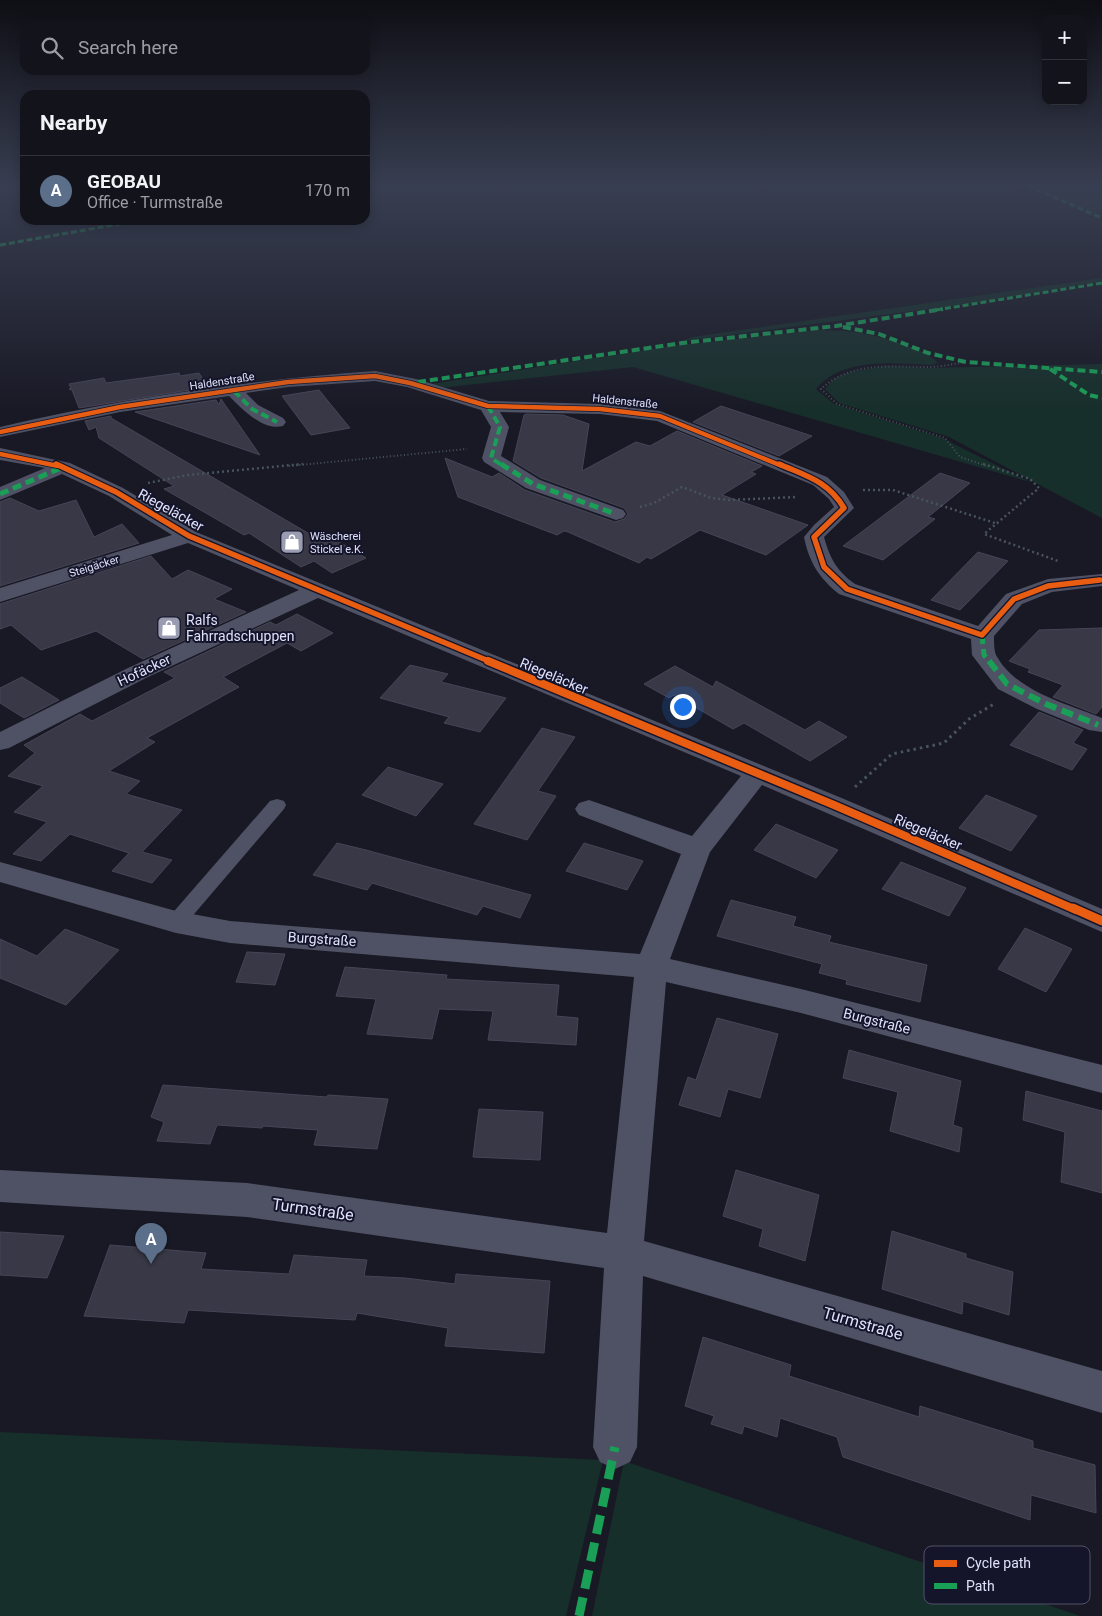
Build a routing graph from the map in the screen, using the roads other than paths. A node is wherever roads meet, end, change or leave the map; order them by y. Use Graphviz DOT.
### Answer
graph roads {
  1 [pos="234,391"];
  2 [pos="488,406"];
  3 [pos="277,422"];
  4 [pos="0,432"];
  5 [pos="0,454"];
  6 [pos="63,467"];
  7 [pos="0,494"];
  8 [pos="616,514"];
  9 [pos="188,536"];
  10 [pos="1100,580"];
  11 [pos="317,590"];
  12 [pos="0,595"];
  13 [pos="982,636"];
  14 [pos="1098,725"];
  15 [pos="0,742"];
  16 [pos="757,774"];
  17 [pos="276,805"];
  18 [pos="589,809"];
  19 [pos="697,848"];
  20 [pos="0,872"];
  21 [pos="1102,921"];
  22 [pos="176,922"];
  23 [pos="651,967"];
  24 [pos="1102,1079"];
  25 [pos="0,1186"];
  26 [pos="624,1253"];
  27 [pos="1102,1392"];
  28 [pos="615,1447"];
  1 -- 2 [label="street, Haldenstraße"];
  1 -- 3 [label="street, Haldenstraße"];
  1 -- 4 [label="street, Haldenstraße"];
  2 -- 8 [label="street"];
  2 -- 13 [label="street, Haldenstraße"];
  5 -- 6 [label="street, Riegeläcker"];
  6 -- 7 [label="street"];
  6 -- 9 [label="street, Riegeläcker"];
  9 -- 11 [label="street, Riegeläcker"];
  9 -- 12 [label="street, Steigäcker"];
  10 -- 13 [label="street"];
  11 -- 15 [label="street, Hofäcker"];
  11 -- 16 [label="street, Riegeläcker"];
  13 -- 14 [label="street"];
  16 -- 19 [label="street"];
  16 -- 21 [label="street, Riegeläcker"];
  17 -- 22 [label="lane"];
  18 -- 19 [label="street"];
  19 -- 23 [label="street"];
  20 -- 22 [label="street, Burgstraße"];
  22 -- 23 [label="street, Burgstraße"];
  23 -- 24 [label="street, Burgstraße"];
  23 -- 26 [label="street"];
  25 -- 26 [label="street, Turmstraße"];
  26 -- 27 [label="street, Turmstraße"];
  26 -- 28 [label="street"];
}
